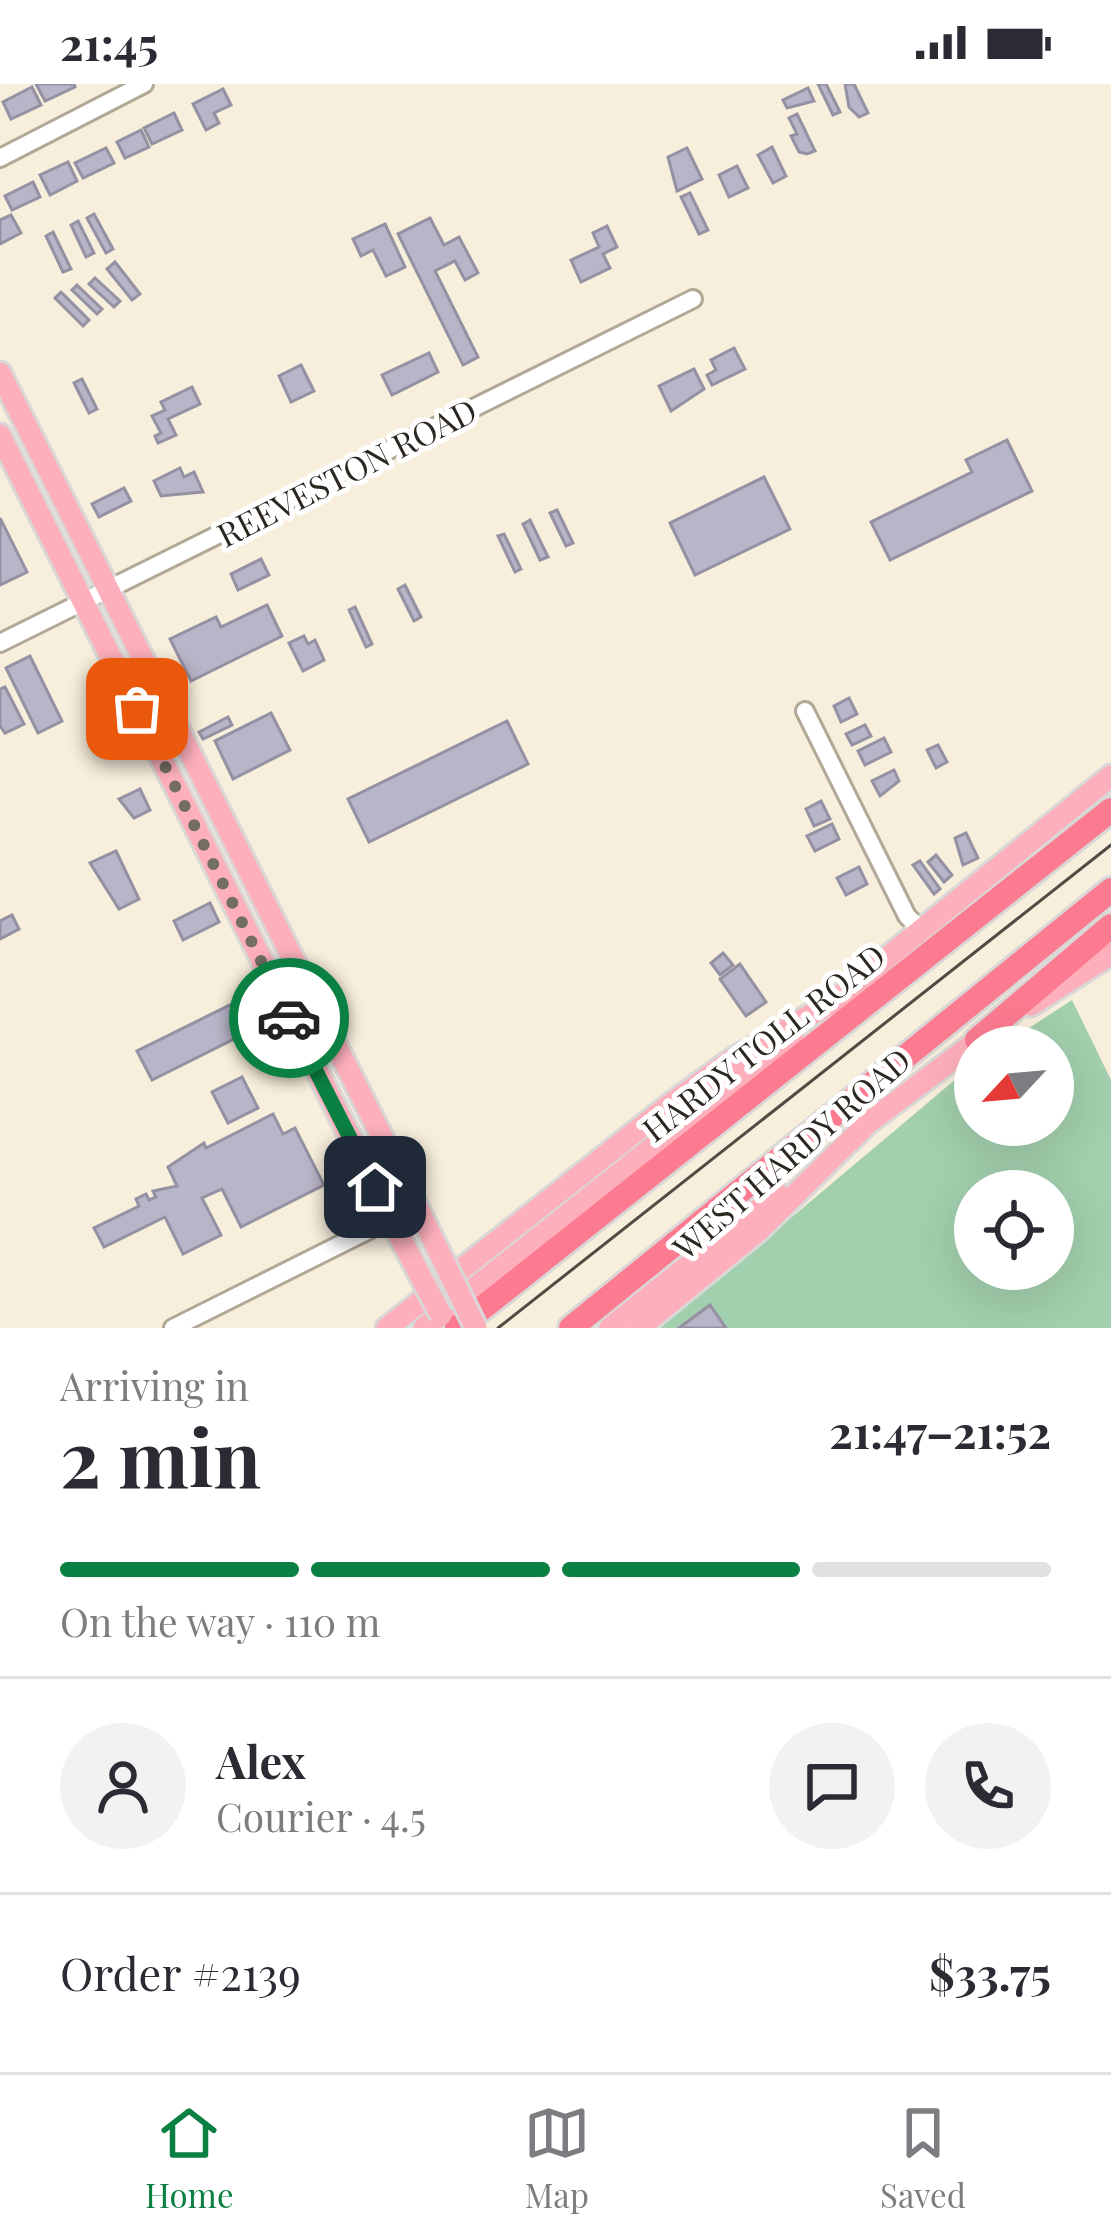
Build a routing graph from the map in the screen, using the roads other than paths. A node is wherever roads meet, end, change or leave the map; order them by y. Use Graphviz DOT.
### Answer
graph roads {
  1 [pos="144,84"];
  2 [pos="0,158"];
  3 [pos="693,299"];
  4 [pos="1,379"];
  5 [pos="0,435"];
  6 [pos="107,592"];
  7 [pos="85,601"];
  8 [pos="0,643"];
  9 [pos="805,711"];
  10 [pos="1111,776"];
  11 [pos="1111,810"];
  12 [pos="227,833"];
  13 [pos="203,844"];
  14 [pos="1111,890"];
  15 [pos="1111,926"];
  16 [pos="920,929"];
  17 [pos="1111,954"];
  18 [pos="830,1004"];
  19 [pos="321,1016"];
  20 [pos="993,1026"];
  21 [pos="999,1026"];
  22 [pos="295,1030"];
  23 [pos="954,1058"];
  24 [pos="391,1219"];
  25 [pos="462,1298"];
  26 [pos="442,1325"];
  27 [pos="622,1326"];
  28 [pos="173,1328"];
  29 [pos="387,1328"];
  30 [pos="476,1328"];
  31 [pos="571,1328"];
  1 -- 2 [label="street"];
  3 -- 6 [label="street, REEVESTON ROAD"];
  4 -- 6 [label="main road"];
  5 -- 7 [label="main road"];
  6 -- 7 [label="street, REEVESTON ROAD"];
  6 -- 12 [label="main road"];
  7 -- 8 [label="street, REEVESTON ROAD"];
  7 -- 13 [label="main road"];
  9 -- 16 [label="street"];
  10 -- 16 [label="main road"];
  11 -- 26 [label="highway, HARDY TOLL ROAD"];
  12 -- 13 [label="main road"];
  12 -- 19 [label="main road"];
  13 -- 22 [label="main road"];
  14 -- 31 [label="highway"];
  15 -- 20 [label="highway"];
  16 -- 18 [label="main road"];
  17 -- 21 [label="main road, WEST HARDY ROAD"];
  18 -- 25 [label="main road"];
  18 -- 29 [label="main road"];
  19 -- 22 [label="main road"];
  19 -- 25 [label="main road, bridge"];
  22 -- 24 [label="main road"];
  23 -- 27 [label="main road, WEST HARDY ROAD"];
  24 -- 26 [label="main road, bridge"];
  24 -- 28 [label="street"];
  25 -- 26 [label="main road, bridge"];
  25 -- 30 [label="main road, bridge"];
}
